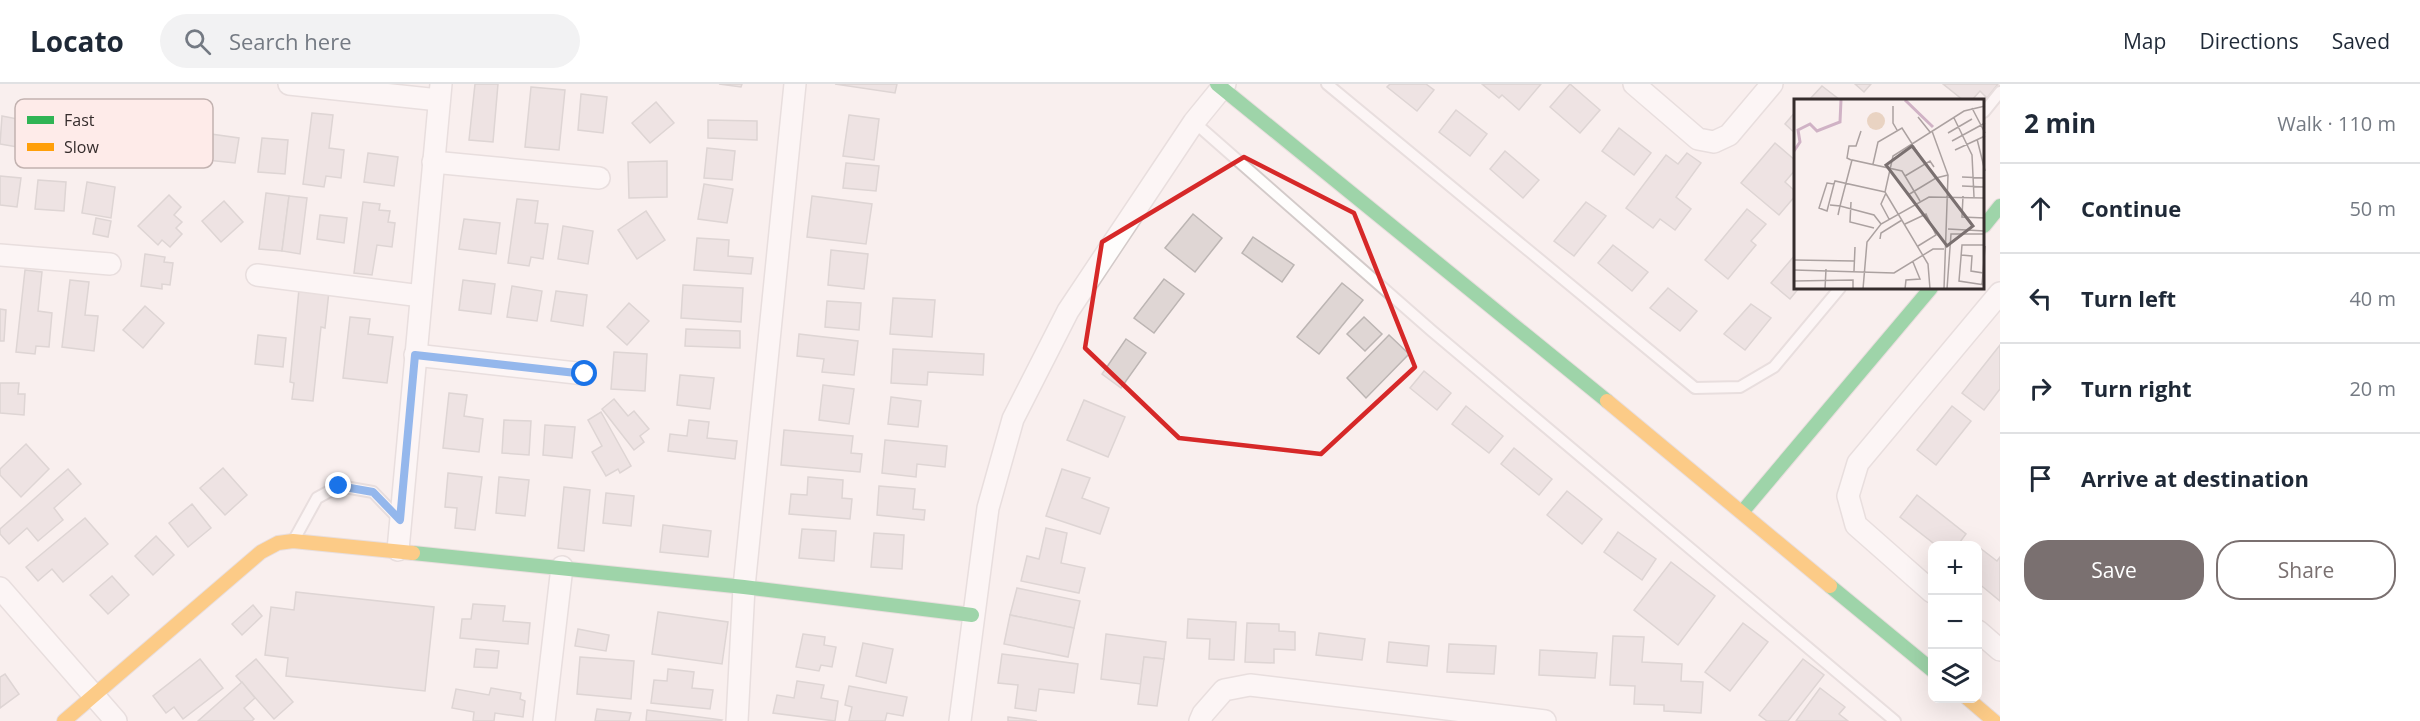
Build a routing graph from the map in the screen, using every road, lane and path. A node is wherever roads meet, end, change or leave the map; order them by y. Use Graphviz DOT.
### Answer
graph roads {
  1 [pos="289,84"];
  2 [pos="795,84"];
  3 [pos="1327,84"];
  4 [pos="1634,84"];
  5 [pos="1772,84"];
  6 [pos="1222,85"];
  7 [pos="440,92"];
  8 [pos="2000,92"];
  9 [pos="1985,110"];
  10 [pos="1194,122"];
  11 [pos="433,162"];
  12 [pos="599,178"];
  13 [pos="2000,206"];
  14 [pos="1985,224"];
  15 [pos="0,255"];
  16 [pos="110,264"];
  17 [pos="257,275"];
  18 [pos="1838,290"];
  19 [pos="1929,290"];
  20 [pos="2000,293"];
  21 [pos="422,296"];
  22 [pos="415,355"];
  23 [pos="585,374"];
  24 [pos="1743,511"];
  25 [pos="400,520"];
  26 [pos="293,541"];
  27 [pos="398,550"];
  28 [pos="562,567"];
  29 [pos="744,587"];
  30 [pos="0,588"];
  31 [pos="1928,588"];
  32 [pos="972,615"];
  33 [pos="1982,635"];
  34 [pos="2000,650"];
  35 [pos="1928,667"];
  36 [pos="94,696"];
  37 [pos="1972,703"];
  38 [pos="64,721"];
  39 [pos="116,721"];
  40 [pos="544,721"];
  41 [pos="737,721"];
  42 [pos="960,721"];
  43 [pos="1200,721"];
  44 [pos="1545,721"];
  45 [pos="1894,721"];
  46 [pos="1994,721"];
  1 -- 7 [label="street"];
  2 -- 29 [label="street"];
  3 -- 18 [label="lane"];
  4 -- 5 [label="street"];
  6 -- 10 [label="street"];
  6 -- 24 [label="street"];
  7 -- 11 [label="street"];
  8 -- 9 [label="lane"];
  10 -- 32 [label="street"];
  10 -- 45 [label="lane"];
  11 -- 12 [label="street"];
  11 -- 21 [label="street"];
  13 -- 14 [label="street"];
  15 -- 16 [label="street"];
  17 -- 21 [label="street"];
  19 -- 24 [label="street"];
  20 -- 31 [label="street"];
  21 -- 22 [label="street"];
  22 -- 23 [label="street"];
  22 -- 25 [label="street"];
  24 -- 35 [label="street"];
  25 -- 26 [label="lane"];
  25 -- 27 [label="street"];
  26 -- 27 [label="street"];
  26 -- 36 [label="street"];
  27 -- 28 [label="street"];
  28 -- 29 [label="street"];
  28 -- 40 [label="street"];
  29 -- 32 [label="street"];
  29 -- 41 [label="street"];
  30 -- 36 [label="street"];
  32 -- 42 [label="street"];
  33 -- 34 [label="street"];
  36 -- 38 [label="street"];
  36 -- 39 [label="street"];
  37 -- 46 [label="street"];
  43 -- 44 [label="street"];
}
